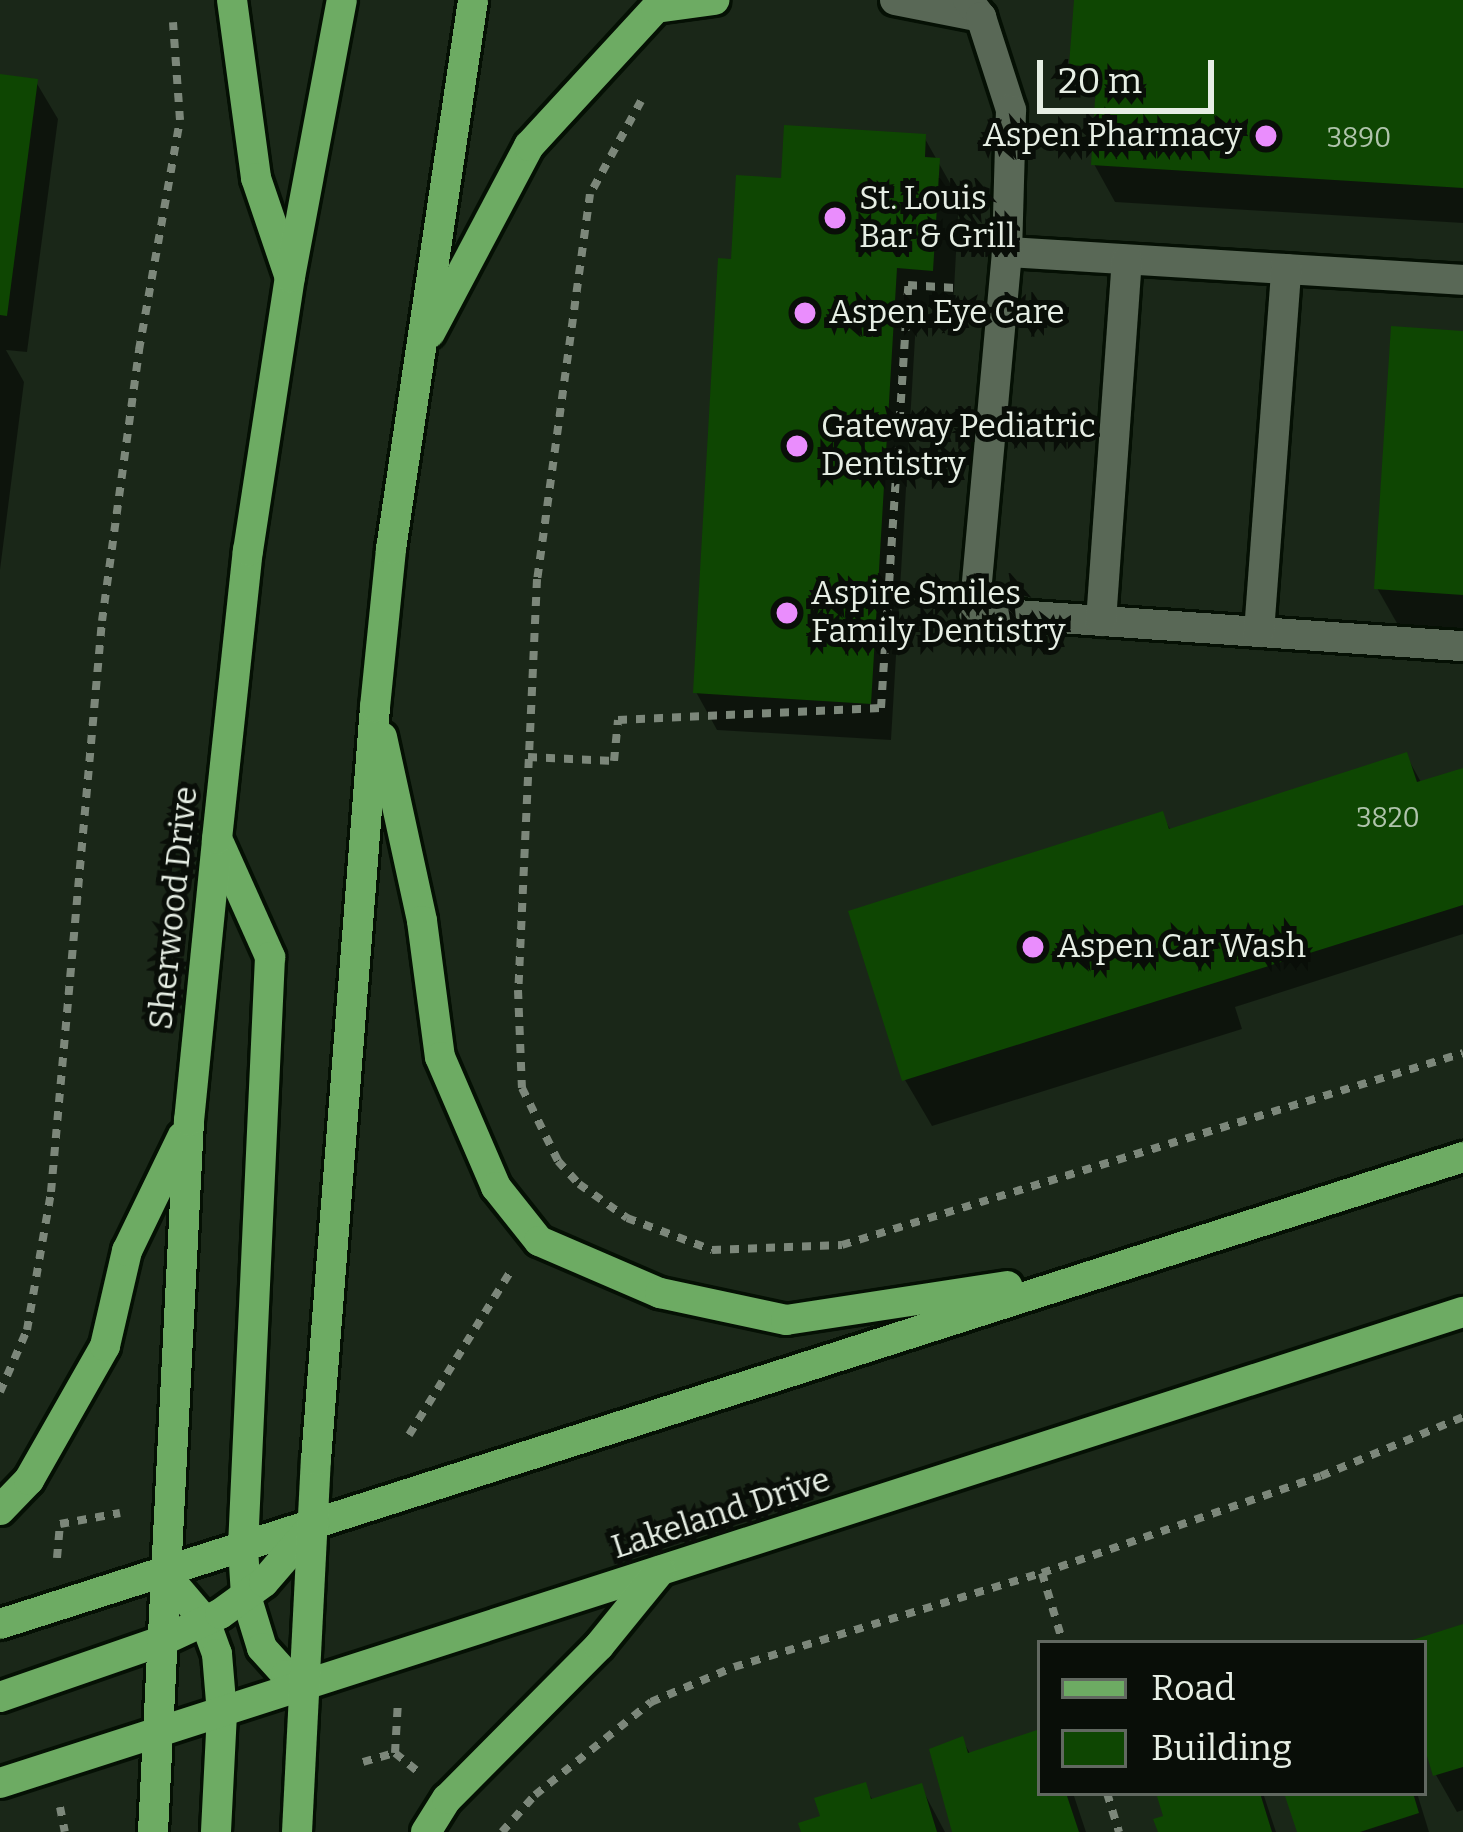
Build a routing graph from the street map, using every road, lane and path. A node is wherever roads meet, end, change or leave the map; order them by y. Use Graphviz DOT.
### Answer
graph roads {
  1 [pos="232,0"];
  2 [pos="341,0"];
  3 [pos="473,0"];
  4 [pos="714,0"];
  5 [pos="895,0"];
  6 [pos="974,9"];
  7 [pos="173,22"];
  8 [pos="641,101"];
  9 [pos="1007,252"];
  10 [pos="1127,260"];
  11 [pos="1286,269"];
  12 [pos="290,277"];
  13 [pos="1463,280"];
  14 [pos="955,288"];
  15 [pos="418,355"];
  16 [pos="1101,621"];
  17 [pos="1259,632"];
  18 [pos="1463,646"];
  19 [pos="375,707"];
  20 [pos="527,757"];
  21 [pos="217,839"];
  22 [pos="1463,1053"];
  23 [pos="189,1121"];
  24 [pos="1463,1157"];
  25 [pos="513,1268"];
  26 [pos="1099,1272"];
  27 [pos="1463,1312"];
  28 [pos="0,1391"];
  29 [pos="1463,1417"];
  30 [pos="409,1435"];
  31 [pos="0,1510"];
  32 [pos="120,1513"];
  33 [pos="314,1525"];
  34 [pos="243,1548"];
  35 [pos="57,1560"];
  36 [pos="659,1571"];
  37 [pos="164,1573"];
  38 [pos="1042,1573"];
  39 [pos="246,1597"];
  40 [pos="205,1621"];
  41 [pos="0,1624"];
  42 [pos="1062,1640"];
  43 [pos="161,1641"];
  44 [pos="306,1685"];
  45 [pos="0,1696"];
  46 [pos="398,1700"];
  47 [pos="222,1713"];
  48 [pos="158,1734"];
  49 [pos="395,1754"];
  50 [pos="363,1762"];
  51 [pos="417,1772"];
  52 [pos="0,1783"];
  53 [pos="1108,1796"];
  54 [pos="153,1832"];
  55 [pos="216,1832"];
  56 [pos="297,1832"];
  57 [pos="426,1832"];
  58 [pos="502,1832"];
  59 [pos="1119,1832"];
  1 -- 12 [label="main road"];
  2 -- 12 [label="main road, Sherwood Drive"];
  3 -- 15 [label="main road"];
  4 -- 15 [label="main road"];
  5 -- 6 [label="lane"];
  6 -- 9 [label="lane"];
  7 -- 28 [label="path"];
  8 -- 20 [label="path"];
  9 -- 10 [label="lane"];
  9 -- 16 [label="lane"];
  10 -- 11 [label="lane"];
  10 -- 16 [label="lane"];
  11 -- 13 [label="lane"];
  11 -- 17 [label="lane"];
  12 -- 21 [label="main road, Sherwood Drive"];
  14 -- 20 [label="path"];
  15 -- 19 [label="main road"];
  16 -- 17 [label="lane"];
  17 -- 18 [label="lane"];
  19 -- 26 [label="main road"];
  19 -- 33 [label="main road"];
  20 -- 22 [label="path"];
  21 -- 23 [label="main road, Sherwood Drive"];
  21 -- 34 [label="main road"];
  23 -- 31 [label="main road"];
  23 -- 37 [label="main road, Sherwood Drive"];
  24 -- 26 [label="main road"];
  25 -- 30 [label="path"];
  26 -- 33 [label="main road"];
  27 -- 36 [label="main road, Lakeland Drive"];
  29 -- 38 [label="path"];
  32 -- 35 [label="path"];
  33 -- 34 [label="main road"];
  33 -- 39 [label="main road"];
  33 -- 44 [label="main road"];
  34 -- 37 [label="main road"];
  34 -- 39 [label="main road"];
  36 -- 44 [label="main road, Lakeland Drive"];
  36 -- 57 [label="main road"];
  37 -- 40 [label="main road"];
  37 -- 41 [label="main road"];
  37 -- 43 [label="main road, Sherwood Drive"];
  38 -- 42 [label="path"];
  38 -- 58 [label="path"];
  39 -- 40 [label="main road"];
  39 -- 44 [label="main road"];
  40 -- 43 [label="main road"];
  40 -- 47 [label="main road"];
  43 -- 45 [label="main road"];
  43 -- 48 [label="main road, Sherwood Drive"];
  44 -- 47 [label="main road, Lakeland Drive"];
  44 -- 56 [label="main road"];
  46 -- 49 [label="path"];
  47 -- 48 [label="main road, Lakeland Drive"];
  47 -- 55 [label="main road"];
  48 -- 52 [label="main road, Lakeland Drive"];
  48 -- 54 [label="main road, Sherwood Drive"];
  49 -- 50 [label="path"];
  49 -- 51 [label="path"];
  53 -- 59 [label="path"];
}
